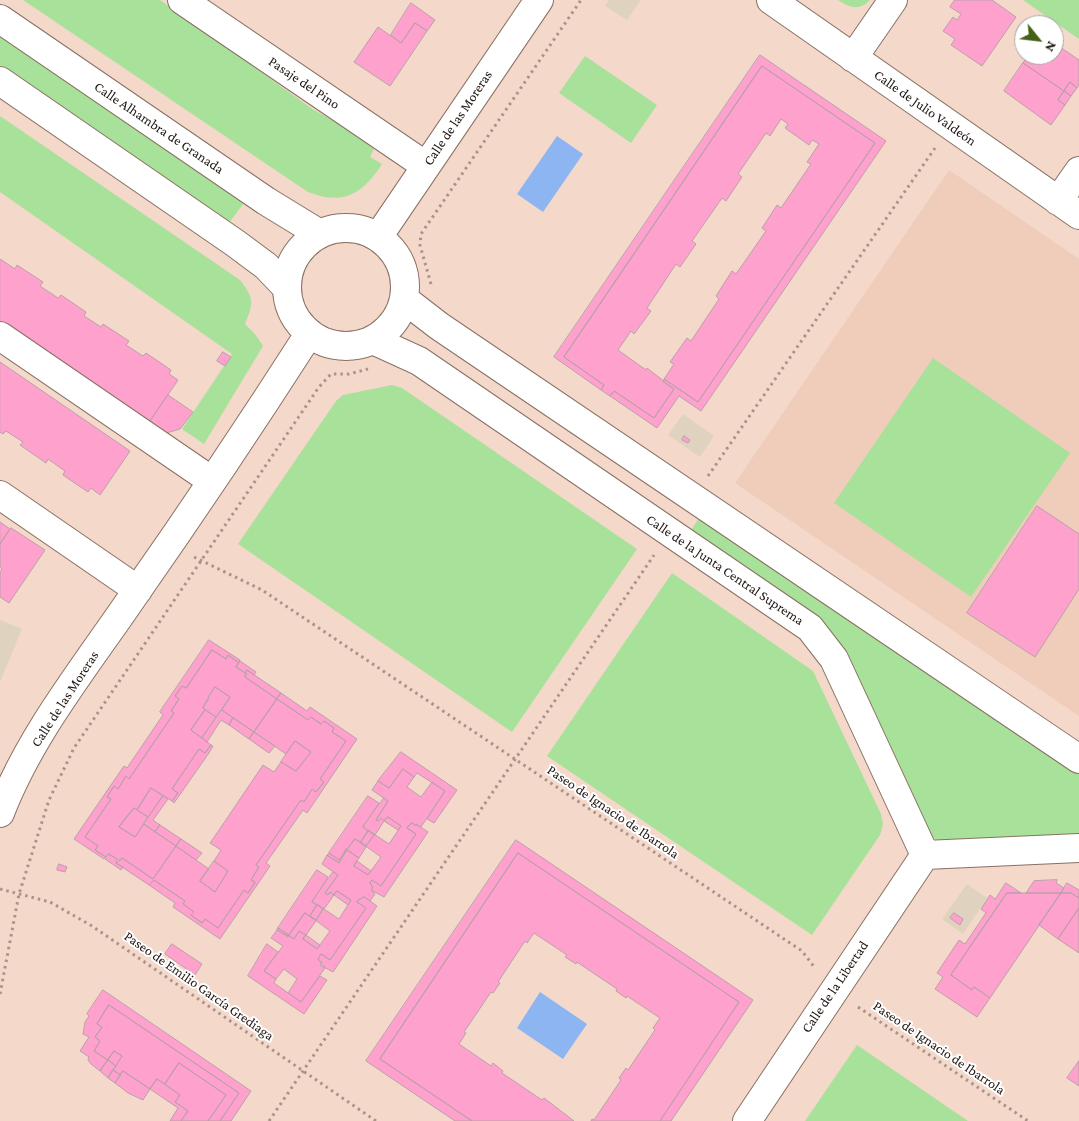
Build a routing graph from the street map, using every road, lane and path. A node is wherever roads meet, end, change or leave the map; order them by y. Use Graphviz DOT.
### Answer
graph roads {
  1 [pos="182,0"];
  2 [pos="539,0"];
  3 [pos="581,0"];
  4 [pos="771,0"];
  5 [pos="893,0"];
  6 [pos="0,19"];
  7 [pos="853,58"];
  8 [pos="0,81"];
  9 [pos="950,126"];
  10 [pos="426,166"];
  11 [pos="1079,171"];
  12 [pos="1069,208"];
  13 [pos="320,234"];
  14 [pos="378,237"];
  15 [pos="286,288"];
  16 [pos="435,292"];
  17 [pos="404,299"];
  18 [pos="309,334"];
  19 [pos="0,336"];
  20 [pos="373,340"];
  21 [pos="371,368"];
  22 [pos="212,481"];
  23 [pos="0,495"];
  24 [pos="692,498"];
  25 [pos="669,532"];
  26 [pos="171,541"];
  27 [pos="201,561"];
  28 [pos="138,590"];
  29 [pos="1079,759"];
  30 [pos="514,760"];
  31 [pos="0,813"];
  32 [pos="1079,848"];
  33 [pos="925,854"];
  34 [pos="0,889"];
  35 [pos="18,894"];
  36 [pos="832,990"];
  37 [pos="0,994"];
  38 [pos="302,1072"];
  39 [pos="269,1121"];
  40 [pos="376,1121"];
  41 [pos="747,1121"];
  42 [pos="1028,1121"];
  1 -- 10 [label="street, Pasaje del Pino"];
  2 -- 10 [label="street, Calle de las Moreras"];
  3 -- 16 [label="path"];
  4 -- 7 [label="street, Calle de Julio Valdeón"];
  5 -- 7 [label="street"];
  6 -- 13 [label="street, Calle Alhambra de Granada"];
  7 -- 9 [label="street, Calle de Julio Valdeón"];
  8 -- 15 [label="street"];
  9 -- 12 [label="street, Calle de Julio Valdeón"];
  9 -- 24 [label="path"];
  10 -- 14 [label="street, Calle de las Moreras"];
  11 -- 12 [label="street"];
  13 -- 14 [label="street"];
  13 -- 15 [label="street"];
  14 -- 17 [label="street"];
  15 -- 18 [label="street"];
  17 -- 20 [label="street"];
  17 -- 24 [label="street"];
  18 -- 20 [label="street"];
  18 -- 22 [label="street, Calle de las Moreras"];
  19 -- 22 [label="street"];
  20 -- 25 [label="street, Calle de la Junta Central Suprema"];
  21 -- 27 [label="path"];
  22 -- 26 [label="street, Calle de las Moreras"];
  23 -- 28 [label="street"];
  24 -- 29 [label="street"];
  25 -- 30 [label="path"];
  25 -- 33 [label="street, Calle de la Junta Central Suprema"];
  26 -- 27 [label="path, Paseo de Ignacio de Ibarrola"];
  26 -- 28 [label="street, Calle de las Moreras"];
  27 -- 30 [label="path, Paseo de Ignacio de Ibarrola"];
  27 -- 35 [label="path"];
  28 -- 31 [label="street, Calle de las Moreras"];
  30 -- 36 [label="path, Paseo de Ignacio de Ibarrola"];
  30 -- 38 [label="path"];
  32 -- 33 [label="street"];
  33 -- 36 [label="street, Calle de la Libertad"];
  34 -- 35 [label="path, Paseo de Emilio García Grediaga"];
  35 -- 37 [label="path"];
  35 -- 38 [label="path, Paseo de Emilio García Grediaga"];
  36 -- 41 [label="street, Calle de la Libertad"];
  36 -- 42 [label="path, Paseo de Ignacio de Ibarrola"];
  38 -- 39 [label="path"];
  38 -- 40 [label="path, Paseo de Emilio García Grediaga"];
}
